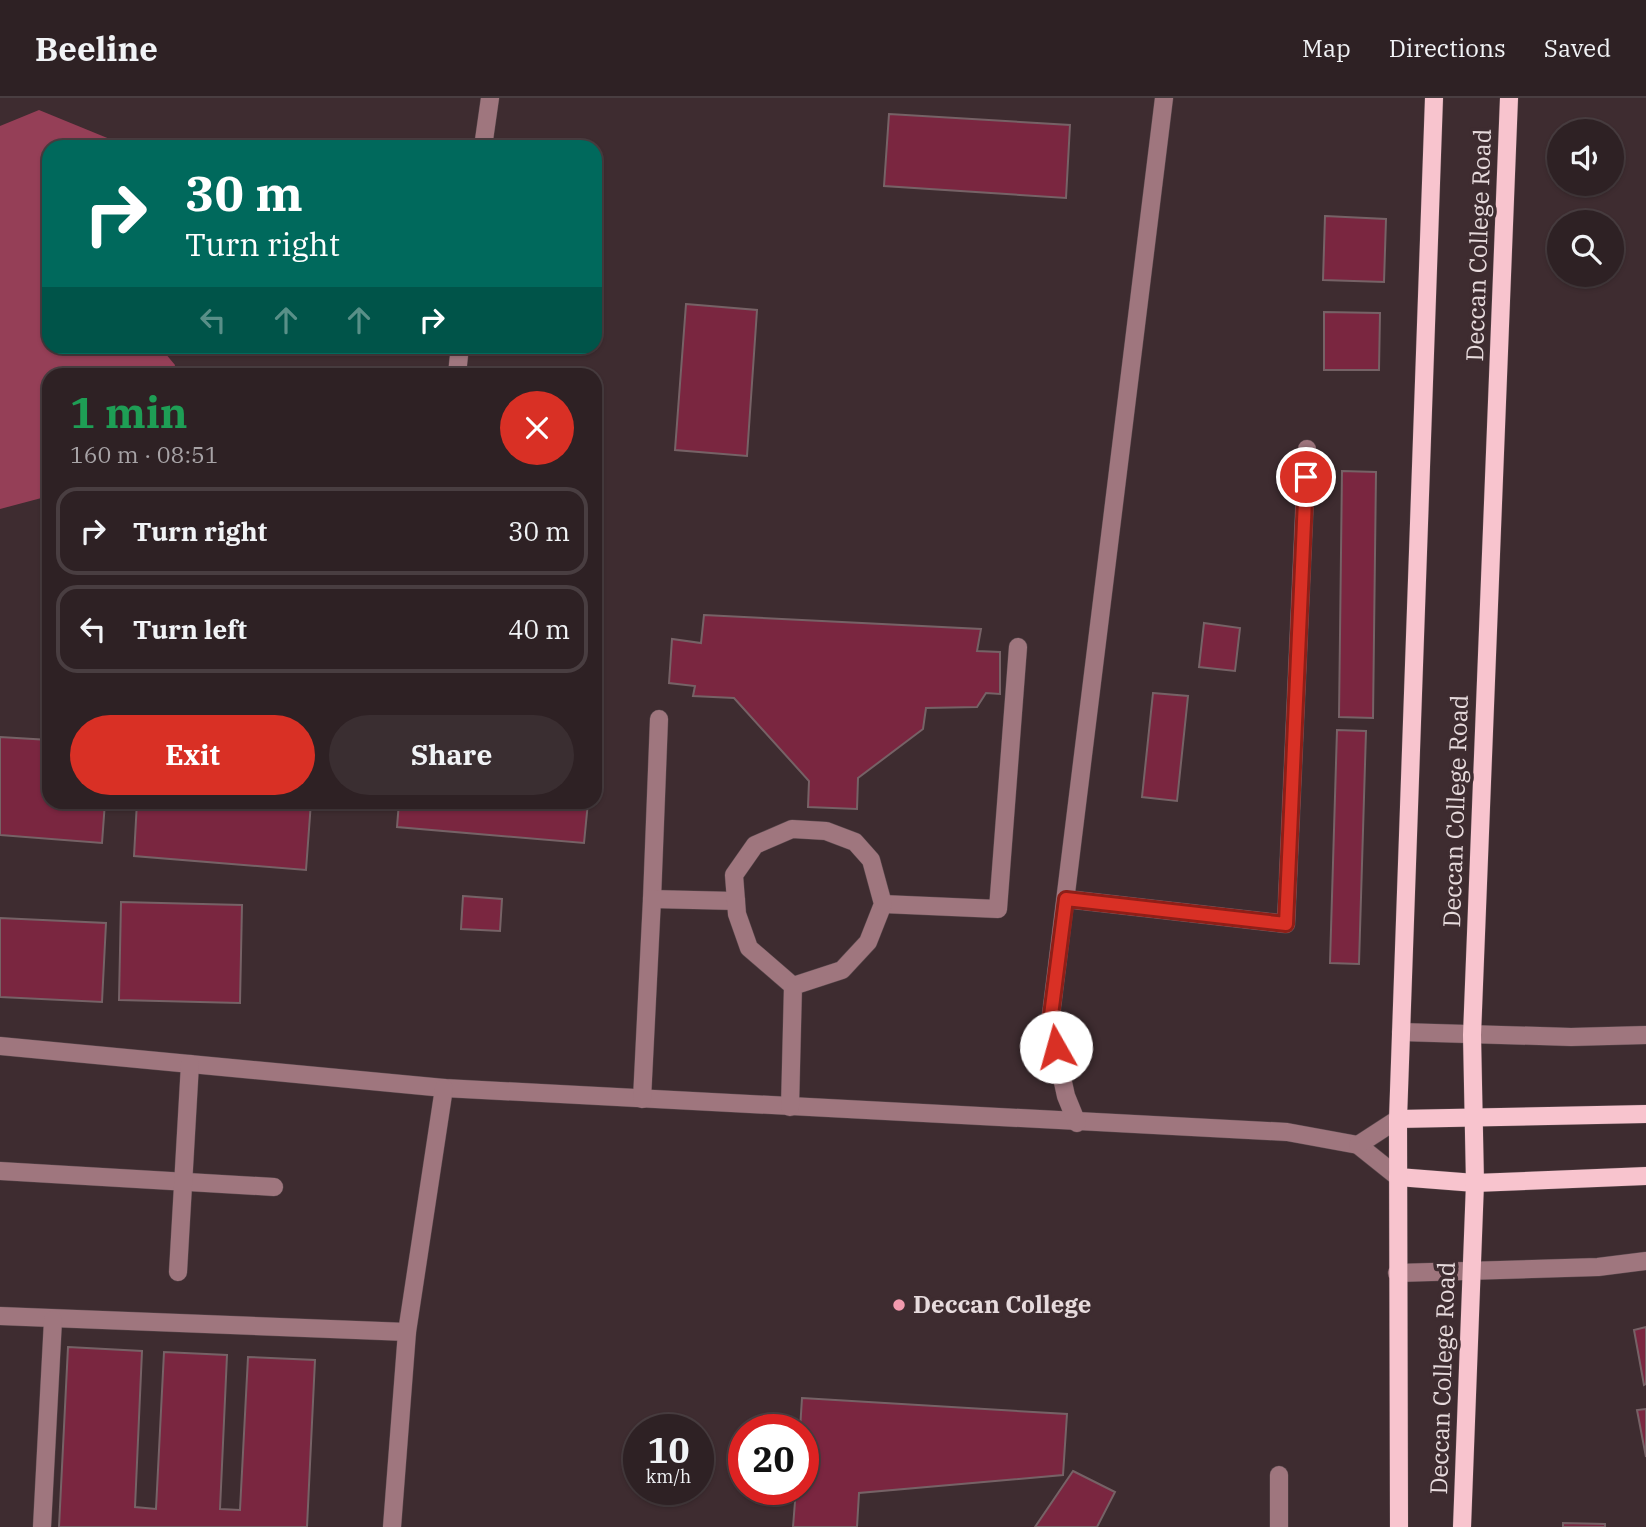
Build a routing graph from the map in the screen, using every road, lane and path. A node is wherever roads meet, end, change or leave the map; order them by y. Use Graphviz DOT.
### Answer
graph roads {
  1 [pos="490,98"];
  2 [pos="1164,98"];
  3 [pos="1434,98"];
  4 [pos="1509,98"];
  5 [pos="484,140"];
  6 [pos="1307,449"];
  7 [pos="1018,648"];
  8 [pos="659,719"];
  9 [pos="652,899"];
  10 [pos="1066,899"];
  11 [pos="736,901"];
  12 [pos="883,904"];
  13 [pos="793,986"];
  14 [pos="1401,1032"];
  15 [pos="1472,1035"];
  16 [pos="1646,1035"];
  17 [pos="0,1051"];
  18 [pos="190,1064"];
  19 [pos="443,1088"];
  20 [pos="642,1099"];
  21 [pos="790,1107"];
  22 [pos="1646,1114"];
  23 [pos="1474,1116"];
  24 [pos="1398,1119"];
  25 [pos="1077,1123"];
  26 [pos="1358,1145"];
  27 [pos="0,1171"];
  28 [pos="1646,1176"];
  29 [pos="1398,1177"];
  30 [pos="183,1181"];
  31 [pos="1475,1184"];
  32 [pos="274,1187"];
  33 [pos="1646,1261"];
  34 [pos="1471,1271"];
  35 [pos="178,1272"];
  36 [pos="1397,1273"];
  37 [pos="0,1316"];
  38 [pos="53,1320"];
  39 [pos="407,1332"];
  40 [pos="1279,1475"];
  41 [pos="42,1527"];
  42 [pos="392,1527"];
  43 [pos="1279,1527"];
  44 [pos="1399,1527"];
  45 [pos="1462,1527"];
  1 -- 5 [label="street"];
  2 -- 10 [label="street"];
  3 -- 14 [label="main road, Deccan College Road"];
  4 -- 15 [label="main road, Deccan College Road"];
  6 -- 10 [label="street"];
  7 -- 12 [label="street"];
  8 -- 9 [label="street"];
  9 -- 11 [label="street"];
  9 -- 20 [label="street"];
  10 -- 25 [label="street"];
  11 -- 12 [label="street"];
  11 -- 13 [label="street"];
  12 -- 13 [label="street"];
  13 -- 21 [label="street"];
  14 -- 15 [label="street"];
  14 -- 24 [label="main road, Deccan College Road"];
  15 -- 16 [label="street"];
  15 -- 23 [label="main road, Deccan College Road"];
  17 -- 18 [label="street"];
  18 -- 19 [label="street"];
  18 -- 30 [label="street"];
  19 -- 20 [label="street"];
  19 -- 39 [label="street"];
  20 -- 21 [label="street"];
  21 -- 25 [label="street"];
  22 -- 23 [label="main road"];
  23 -- 24 [label="main road"];
  23 -- 31 [label="main road, Deccan College Road"];
  24 -- 26 [label="street"];
  24 -- 29 [label="main road, Deccan College Road"];
  25 -- 26 [label="street"];
  26 -- 29 [label="street"];
  27 -- 30 [label="street"];
  28 -- 31 [label="main road"];
  29 -- 31 [label="main road"];
  29 -- 36 [label="main road, Deccan College Road"];
  30 -- 32 [label="street"];
  30 -- 35 [label="street"];
  31 -- 34 [label="main road, Deccan College Road"];
  33 -- 34 [label="street"];
  34 -- 36 [label="street"];
  34 -- 45 [label="main road, Deccan College Road"];
  36 -- 44 [label="main road, Deccan College Road"];
  37 -- 38 [label="street"];
  38 -- 39 [label="street"];
  38 -- 41 [label="street"];
  39 -- 42 [label="street"];
  40 -- 43 [label="street"];
}
